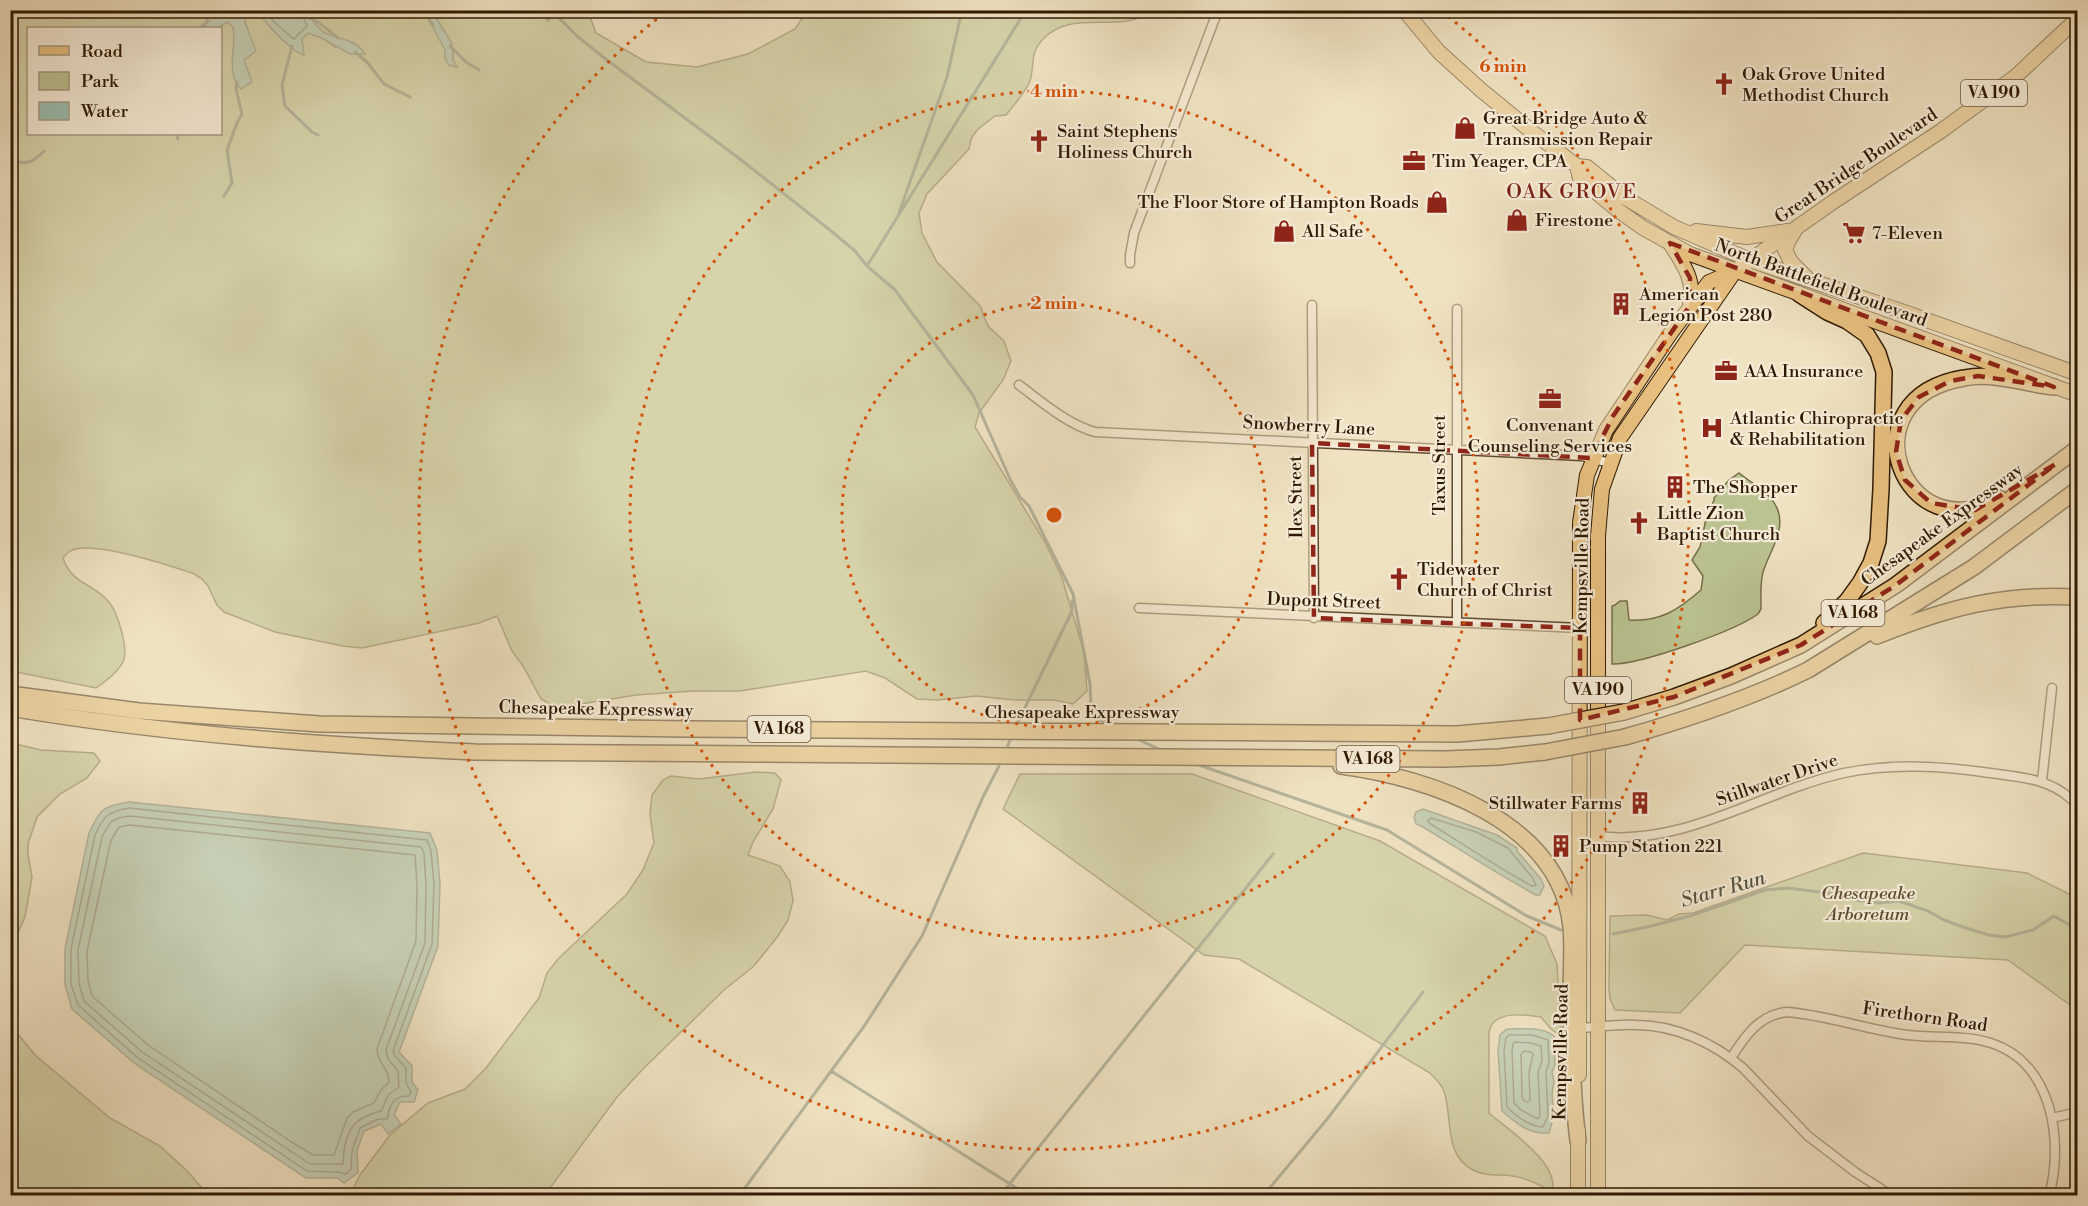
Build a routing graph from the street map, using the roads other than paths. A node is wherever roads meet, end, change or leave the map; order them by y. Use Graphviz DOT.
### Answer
graph roads {
  1 [pos="1218,10"];
  2 [pos="1404,10"];
  3 [pos="2078,18"];
  4 [pos="1577,166"];
  5 [pos="1674,227"];
  6 [pos="1795,228"];
  7 [pos="1670,243"];
  8 [pos="1750,260"];
  9 [pos="1130,263"];
  10 [pos="1735,271"];
  11 [pos="1811,281"];
  12 [pos="1799,294"];
  13 [pos="1312,304"];
  14 [pos="1689,307"];
  15 [pos="1457,309"];
  16 [pos="2078,374"];
  17 [pos="1019,385"];
  18 [pos="2054,387"];
  19 [pos="2078,395"];
  20 [pos="1312,443"];
  21 [pos="2078,448"];
  22 [pos="1456,450"];
  23 [pos="1593,458"];
  24 [pos="1610,463"];
  25 [pos="2056,464"];
  26 [pos="2078,489"];
  27 [pos="2078,597"];
  28 [pos="1139,608"];
  29 [pos="1314,618"];
  30 [pos="1457,622"];
  31 [pos="1580,628"];
  32 [pos="1789,650"];
  33 [pos="1843,650"];
  34 [pos="2052,688"];
  35 [pos="10,694"];
  36 [pos="10,708"];
  37 [pos="1191,758"];
  38 [pos="1580,770"];
  39 [pos="2042,781"];
  40 [pos="2071,799"];
  41 [pos="1598,836"];
  42 [pos="1598,1027"];
  43 [pos="1580,1028"];
  44 [pos="1731,1058"];
  45 [pos="2078,1112"];
  46 [pos="2052,1118"];
  47 [pos="1578,1141"];
  48 [pos="1576,1196"];
  49 [pos="1598,1196"];
  50 [pos="1892,1196"];
  51 [pos="2049,1196"];
  1 -- 9 [label="street"];
  2 -- 4 [label="main road, North Battlefield Boulevard"];
  3 -- 6 [label="main road, Great Bridge Boulevard / VA 190"];
  4 -- 5 [label="main road, North Battlefield Boulevard"];
  4 -- 7 [label="main road, North Battlefield Boulevard"];
  5 -- 6 [label="main road"];
  5 -- 8 [label="main road, North Battlefield Boulevard"];
  6 -- 8 [label="main road, Great Bridge Boulevard / VA 190"];
  6 -- 11 [label="main road"];
  7 -- 10 [label="main road, North Battlefield Boulevard"];
  7 -- 14 [label="main road"];
  8 -- 10 [label="main road, Great Bridge Boulevard / VA 190"];
  8 -- 11 [label="main road, North Battlefield Boulevard"];
  10 -- 12 [label="main road, North Battlefield Boulevard"];
  10 -- 14 [label="main road, Kempsville Road / VA 190"];
  10 -- 24 [label="main road, Kempsville Road / VA 190"];
  11 -- 16 [label="main road, North Battlefield Boulevard"];
  12 -- 18 [label="main road, North Battlefield Boulevard"];
  12 -- 32 [label="highway"];
  13 -- 20 [label="street, Ilex Street"];
  14 -- 23 [label="main road, Kempsville Road / VA 190"];
  15 -- 22 [label="street, Taxus Street"];
  17 -- 20 [label="street, Snowberry Lane"];
  18 -- 19 [label="main road, North Battlefield Boulevard"];
  18 -- 25 [label="highway"];
  20 -- 22 [label="street, Snowberry Lane"];
  20 -- 29 [label="street, Ilex Street"];
  21 -- 25 [label="highway, Chesapeake Expressway / VA 168"];
  22 -- 23 [label="street, Snowberry Lane"];
  22 -- 30 [label="street, Taxus Street"];
  23 -- 24 [label="street, Snowberry Lane"];
  23 -- 31 [label="main road, Kempsville Road / VA 190"];
  24 -- 41 [label="main road, Kempsville Road / VA 190"];
  25 -- 32 [label="highway, Chesapeake Expressway / VA 168"];
  26 -- 33 [label="highway, VA 168"];
  27 -- 33 [label="highway"];
  28 -- 29 [label="street, Dupont Street"];
  29 -- 30 [label="street, Dupont Street"];
  30 -- 31 [label="street, Dupont Street"];
  31 -- 38 [label="main road, Kempsville Road / VA 190"];
  32 -- 35 [label="highway, Chesapeake Expressway / VA 168, bridge"];
  33 -- 37 [label="highway, VA 168, bridge"];
  34 -- 39 [label="street"];
  36 -- 37 [label="highway, VA 168"];
  37 -- 47 [label="highway"];
  38 -- 41 [label="main road"];
  38 -- 43 [label="main road, Kempsville Road / VA 190"];
  39 -- 40 [label="street, Stillwater Drive"];
  39 -- 41 [label="street, Stillwater Drive"];
  41 -- 42 [label="main road, Kempsville Road / VA 190"];
  42 -- 43 [label="street"];
  42 -- 44 [label="street"];
  42 -- 49 [label="main road, Kempsville Road / VA 190"];
  43 -- 47 [label="main road, Kempsville Road / VA 190"];
  44 -- 46 [label="street, Firethorn Road"];
  44 -- 50 [label="street"];
  45 -- 46 [label="street"];
  46 -- 51 [label="street, Firethorn Road"];
  47 -- 48 [label="main road, Kempsville Road / VA 190"];
}
